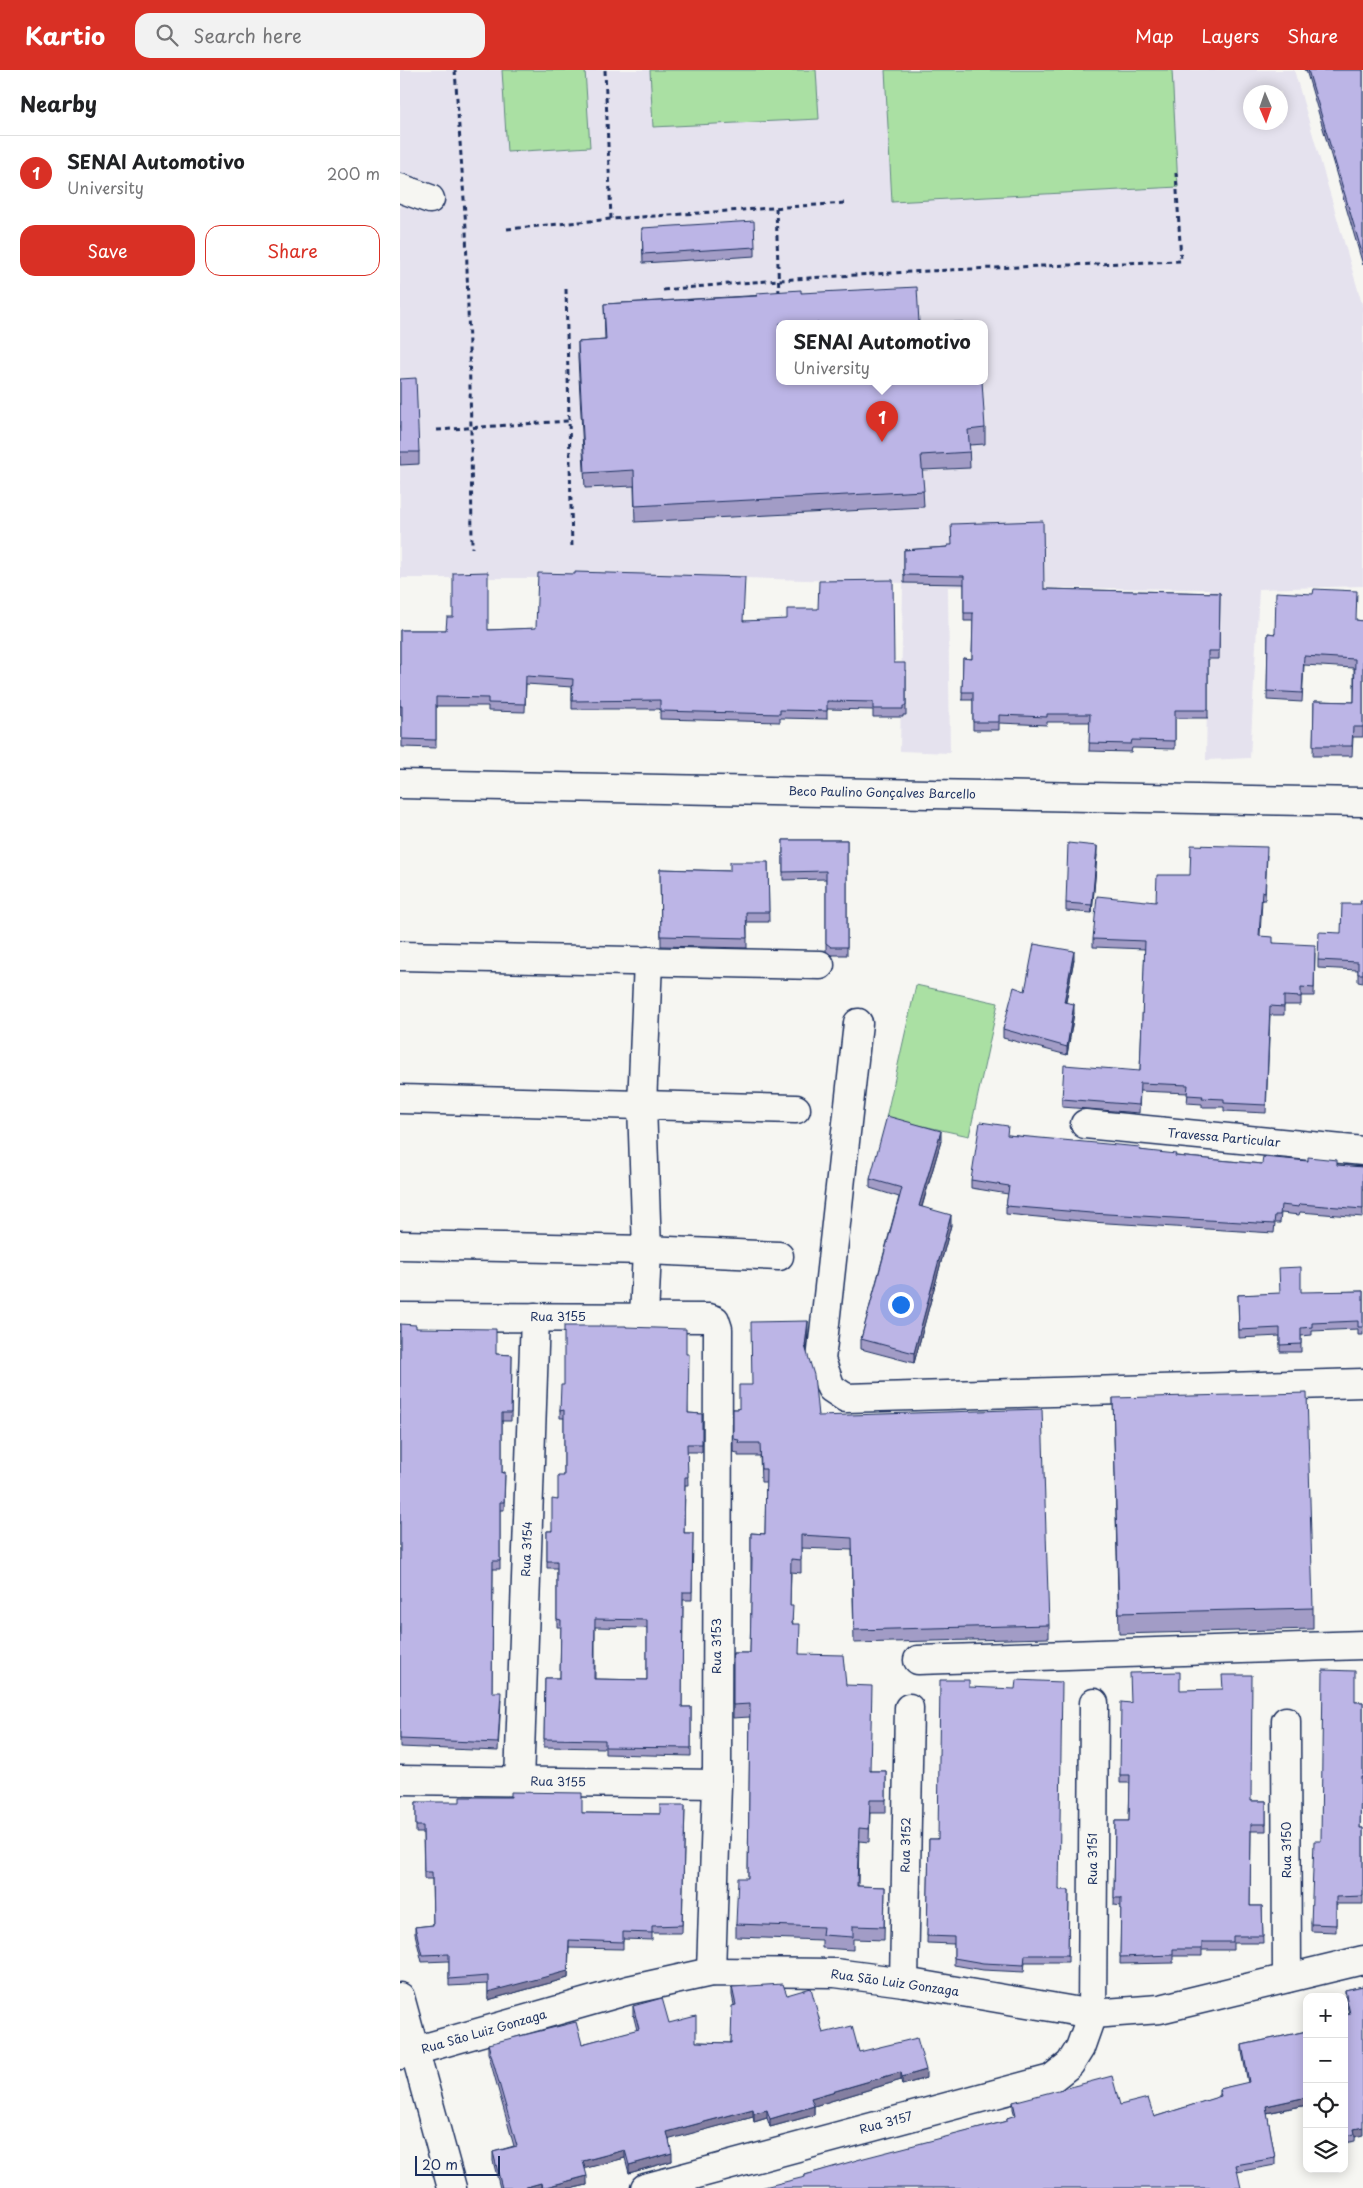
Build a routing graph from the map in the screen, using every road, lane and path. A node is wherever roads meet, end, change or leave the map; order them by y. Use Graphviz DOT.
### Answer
graph roads {
  1 [pos="455,70"];
  2 [pos="605,70"];
  3 [pos="1176,173"];
  4 [pos="400,188"];
  5 [pos="430,199"];
  6 [pos="845,203"];
  7 [pos="776,208"];
  8 [pos="611,219"];
  9 [pos="507,229"];
  10 [pos="778,279"];
  11 [pos="566,289"];
  12 [pos="663,290"];
  13 [pos="779,299"];
  14 [pos="568,421"];
  15 [pos="471,428"];
  16 [pos="437,430"];
  17 [pos="472,548"];
  18 [pos="572,548"];
  19 [pos="400,784"];
  20 [pos="1363,802"];
  21 [pos="400,956"];
  22 [pos="648,962"];
  23 [pos="820,965"];
  24 [pos="858,1023"];
  25 [pos="400,1099"];
  26 [pos="642,1105"];
  27 [pos="796,1109"];
  28 [pos="1086,1124"];
  29 [pos="1363,1151"];
  30 [pos="400,1245"];
  31 [pos="647,1250"];
  32 [pos="779,1256"];
  33 [pos="400,1317"];
  34 [pos="535,1317"];
  35 [pos="644,1318"];
  36 [pos="715,1320"];
  37 [pos="1363,1384"];
  38 [pos="1363,1645"];
  39 [pos="918,1660"];
  40 [pos="1094,1704"];
  41 [pos="909,1708"];
  42 [pos="1286,1721"];
  43 [pos="400,1780"];
  44 [pos="519,1782"];
  45 [pos="717,1784"];
  46 [pos="1363,1960"];
  47 [pos="711,1972"];
  48 [pos="1287,1978"];
  49 [pos="904,1982"];
  50 [pos="400,1997"];
  51 [pos="1092,2014"];
  52 [pos="408,2054"];
  53 [pos="452,2188"];
  54 [pos="645,2188"];
  1 -- 15 [label="path"];
  2 -- 8 [label="path"];
  3 -- 10 [label="path"];
  4 -- 5 [label="street"];
  6 -- 7 [label="path"];
  7 -- 8 [label="path"];
  7 -- 10 [label="path"];
  8 -- 9 [label="path"];
  10 -- 12 [label="path"];
  10 -- 13 [label="path"];
  11 -- 14 [label="path"];
  14 -- 15 [label="path"];
  14 -- 18 [label="path"];
  15 -- 16 [label="path"];
  15 -- 17 [label="path"];
  19 -- 20 [label="street, Beco Paulino Gonçalves Barcello"];
  21 -- 22 [label="street"];
  22 -- 23 [label="street"];
  22 -- 26 [label="street"];
  24 -- 37 [label="street"];
  25 -- 26 [label="street"];
  26 -- 27 [label="street"];
  26 -- 31 [label="street"];
  28 -- 29 [label="street, Travessa Particular"];
  30 -- 31 [label="street"];
  31 -- 32 [label="street"];
  31 -- 35 [label="street"];
  33 -- 34 [label="street, Rua 3155"];
  34 -- 35 [label="street, Rua 3155"];
  34 -- 44 [label="street, Rua 3154"];
  35 -- 36 [label="street, Rua 3155"];
  36 -- 45 [label="street, Rua 3153"];
  38 -- 39 [label="street"];
  40 -- 51 [label="street, Rua 3151"];
  41 -- 49 [label="street, Rua 3152"];
  42 -- 48 [label="street, Rua 3150"];
  43 -- 44 [label="street, Rua 3155"];
  44 -- 45 [label="street, Rua 3155"];
  45 -- 47 [label="street, Rua 3153"];
  46 -- 48 [label="street, Rua São Luiz Gonzaga"];
  47 -- 49 [label="street, Rua São Luiz Gonzaga"];
  47 -- 52 [label="street, Rua São Luiz Gonzaga"];
  48 -- 51 [label="street, Rua São Luiz Gonzaga"];
  49 -- 51 [label="street, Rua São Luiz Gonzaga"];
  50 -- 52 [label="street"];
  51 -- 54 [label="street, Rua 3157"];
  52 -- 53 [label="street"];
}
